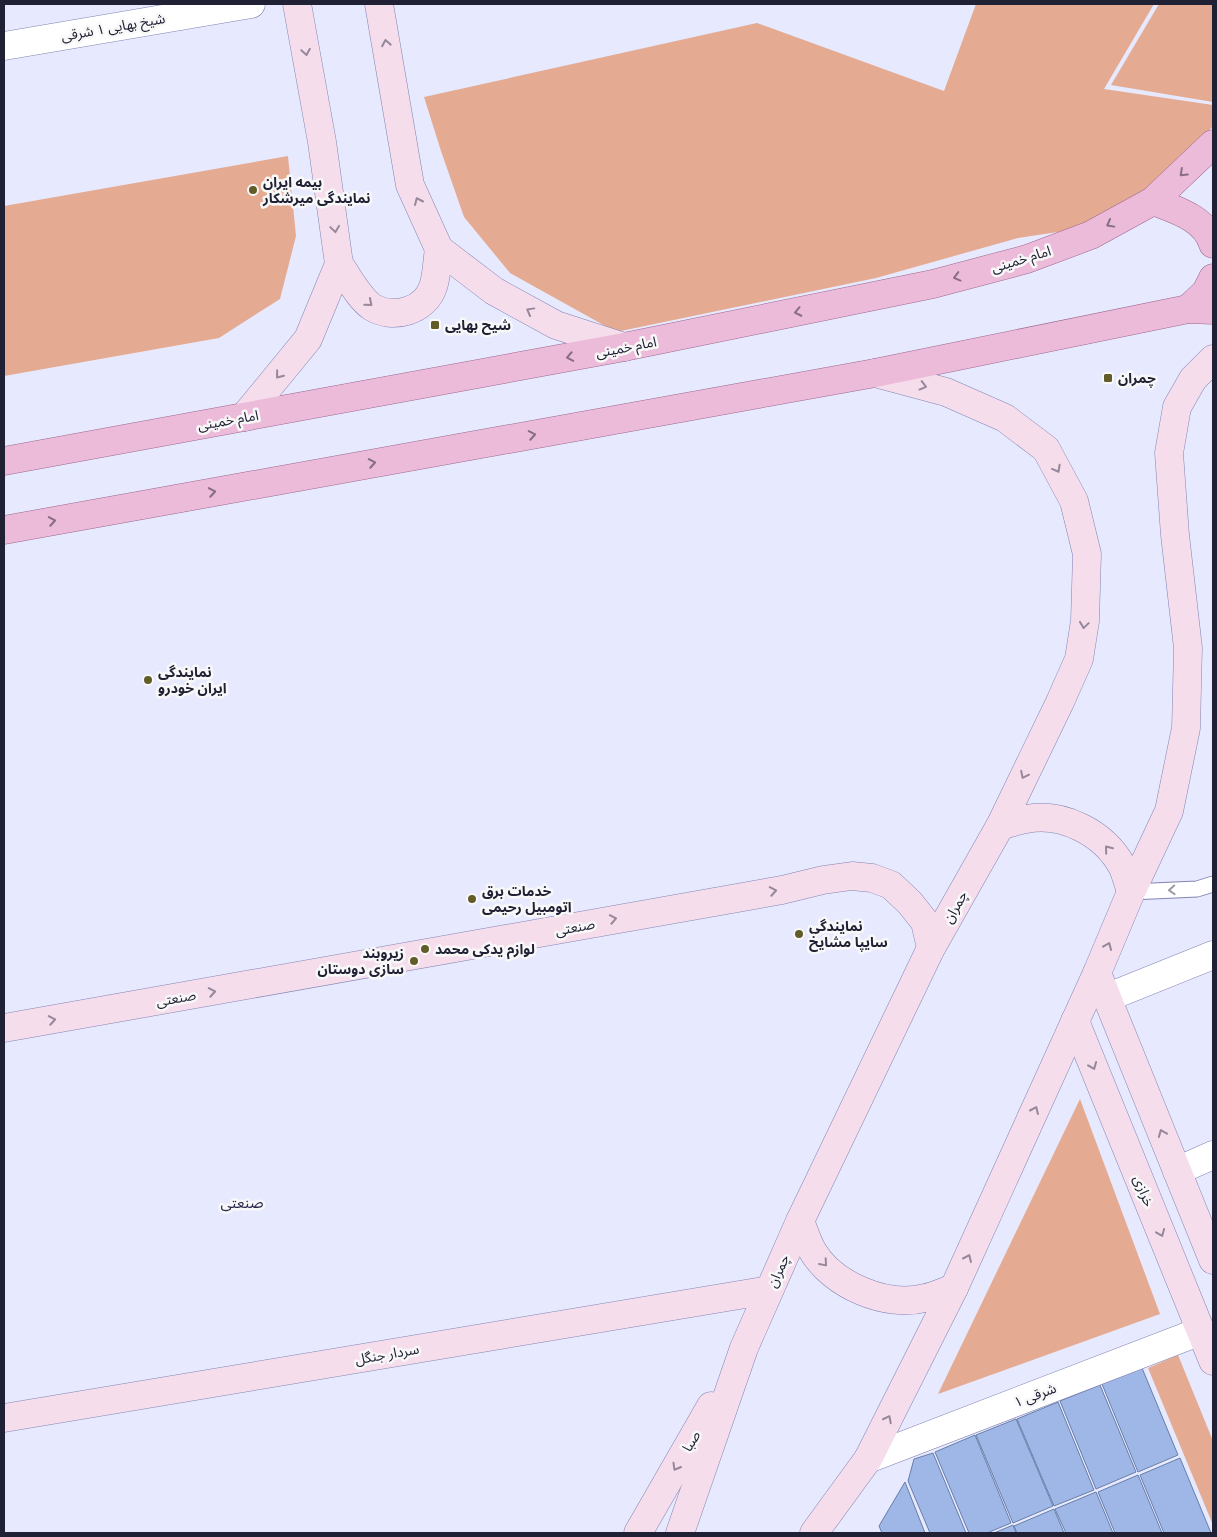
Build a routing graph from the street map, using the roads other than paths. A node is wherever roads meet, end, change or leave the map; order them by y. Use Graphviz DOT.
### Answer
graph roads {
  1 [pos="251,4"];
  2 [pos="297,4"];
  3 [pos="379,4"];
  4 [pos="4,46"];
  5 [pos="1213,144"];
  6 [pos="1153,201"];
  7 [pos="1213,244"];
  8 [pos="439,249"];
  9 [pos="340,264"];
  10 [pos="1213,278"];
  11 [pos="1201,309"];
  12 [pos="624,348"];
  13 [pos="1213,359"];
  14 [pos="876,373"];
  15 [pos="244,418"];
  16 [pos="4,461"];
  17 [pos="4,530"];
  18 [pos="1000,826"];
  19 [pos="1213,884"];
  20 [pos="1131,892"];
  21 [pos="931,948"];
  22 [pos="1213,955"];
  23 [pos="1102,985"];
  24 [pos="1075,1021"];
  25 [pos="4,1028"];
  26 [pos="1213,1155"];
  27 [pos="1177,1171"];
  28 [pos="800,1221"];
  29 [pos="1213,1260"];
  30 [pos="954,1288"];
  31 [pos="769,1290"];
  32 [pos="1201,1331"];
  33 [pos="744,1348"];
  34 [pos="1213,1361"];
  35 [pos="4,1418"];
  36 [pos="868,1459"];
  37 [pos="638,1533"];
  38 [pos="680,1533"];
  39 [pos="814,1533"];
  40 [pos="834,1533"];
  1 -- 4 [label="street, شیخ بهایی ۱ شرقی"];
  2 -- 9 [label="main road, one-way"];
  8 -- 3 [label="main road, one-way"];
  5 -- 6 [label="main road, امام خمینی, one-way"];
  6 -- 7 [label="main road"];
  6 -- 12 [label="main road, امام خمینی, one-way"];
  9 -- 8 [label="main road, one-way"];
  12 -- 8 [label="main road, one-way"];
  9 -- 15 [label="main road, one-way"];
  10 -- 11 [label="main road"];
  11 -- 14 [label="main road"];
  12 -- 15 [label="main road, امام خمینی, one-way"];
  13 -- 20 [label="main road"];
  17 -- 14 [label="main road, one-way"];
  14 -- 18 [label="main road, چمران, one-way"];
  15 -- 16 [label="main road, امام خمینی"];
  20 -- 18 [label="main road, one-way"];
  18 -- 21 [label="main road, چمران"];
  19 -- 20 [label="lane, one-way"];
  23 -- 20 [label="main road, one-way"];
  25 -- 21 [label="main road, صنعتی, one-way"];
  21 -- 28 [label="main road, چمران"];
  22 -- 23 [label="street"];
  23 -- 24 [label="main road"];
  27 -- 23 [label="main road, one-way"];
  30 -- 24 [label="main road, one-way"];
  24 -- 32 [label="main road, خرازی, one-way"];
  26 -- 27 [label="street"];
  27 -- 29 [label="main road"];
  28 -- 30 [label="main road, one-way"];
  28 -- 31 [label="main road, چمران"];
  36 -- 30 [label="main road, one-way"];
  31 -- 33 [label="main road, چمران"];
  31 -- 35 [label="main road, سردار جنگل"];
  32 -- 34 [label="main road, خرازی"];
  32 -- 36 [label="street, ۱ شرقی"];
  33 -- 37 [label="main road, صبا, one-way"];
  33 -- 38 [label="main road, چمران"];
  36 -- 39 [label="main road"];
  36 -- 40 [label="main road"];
}
